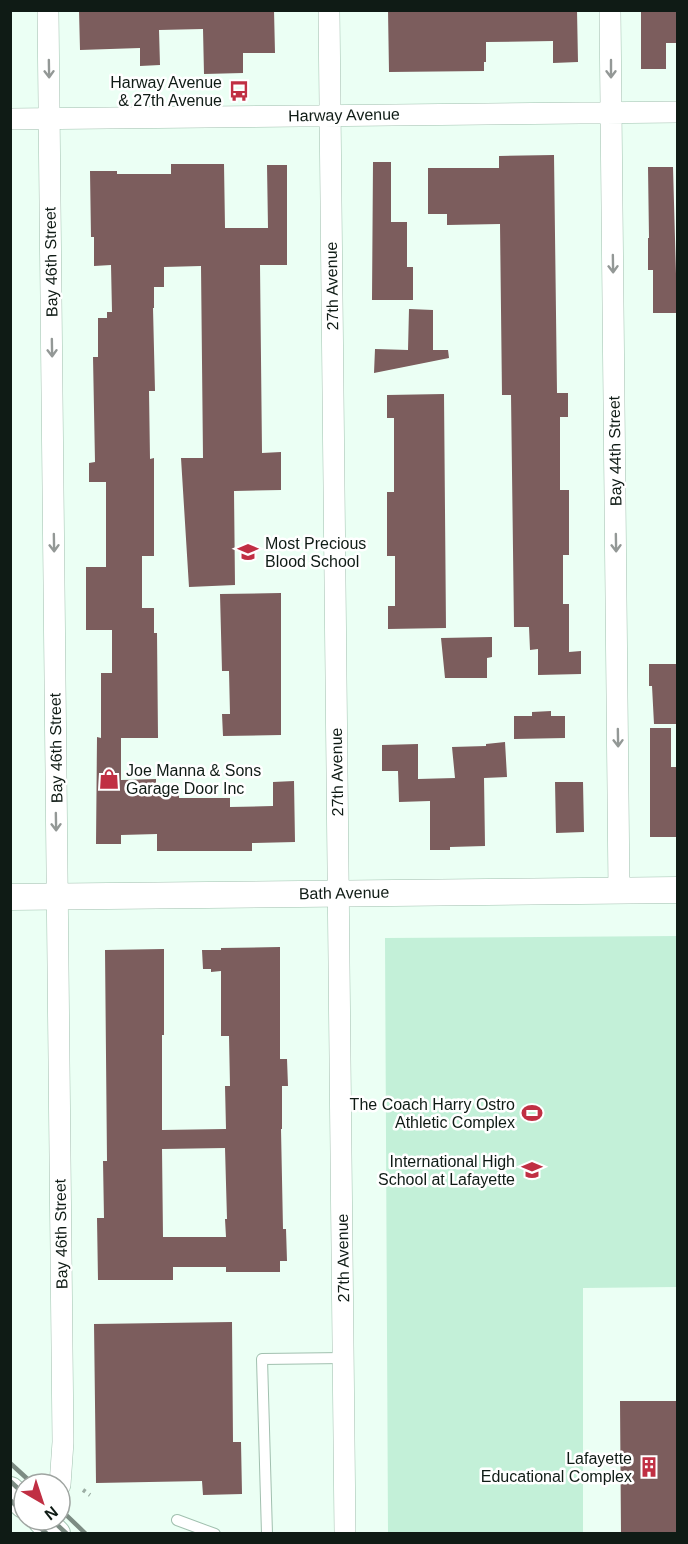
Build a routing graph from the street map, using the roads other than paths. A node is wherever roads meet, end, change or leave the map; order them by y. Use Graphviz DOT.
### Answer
graph roads {
  1 [pos="48,10"];
  2 [pos="329,10"];
  3 [pos="610,10"];
  4 [pos="611,112"];
  5 [pos="678,112"];
  6 [pos="330,115"];
  7 [pos="10,118"];
  8 [pos="49,118"];
  9 [pos="678,890"];
  10 [pos="619,891"];
  11 [pos="338,893"];
  12 [pos="10,897"];
  13 [pos="57,897"];
  14 [pos="344,1358"];
  15 [pos="61,1472"];
  16 [pos="177,1521"];
  17 [pos="215,1533"];
  18 [pos="267,1533"];
  19 [pos="345,1533"];
  1 -- 8 [label="street, Bay 46th Street, one-way"];
  2 -- 6 [label="street, 27th Avenue"];
  3 -- 4 [label="street, Bay 44th Street, one-way"];
  4 -- 5 [label="street, Harway Avenue"];
  4 -- 6 [label="street, Harway Avenue"];
  4 -- 10 [label="street, Bay 44th Street, one-way"];
  6 -- 8 [label="street, Harway Avenue"];
  6 -- 11 [label="street, 27th Avenue"];
  7 -- 8 [label="street, Harway Avenue"];
  8 -- 13 [label="street, Bay 46th Street, one-way"];
  9 -- 10 [label="street, Bath Avenue"];
  10 -- 11 [label="street, Bath Avenue"];
  11 -- 13 [label="street, Bath Avenue"];
  11 -- 14 [label="street, 27th Avenue"];
  12 -- 13 [label="street, Bath Avenue"];
  13 -- 15 [label="street, Bay 46th Street"];
  14 -- 18 [label="lane"];
  14 -- 19 [label="street, 27th Avenue"];
  16 -- 17 [label="lane"];
}
